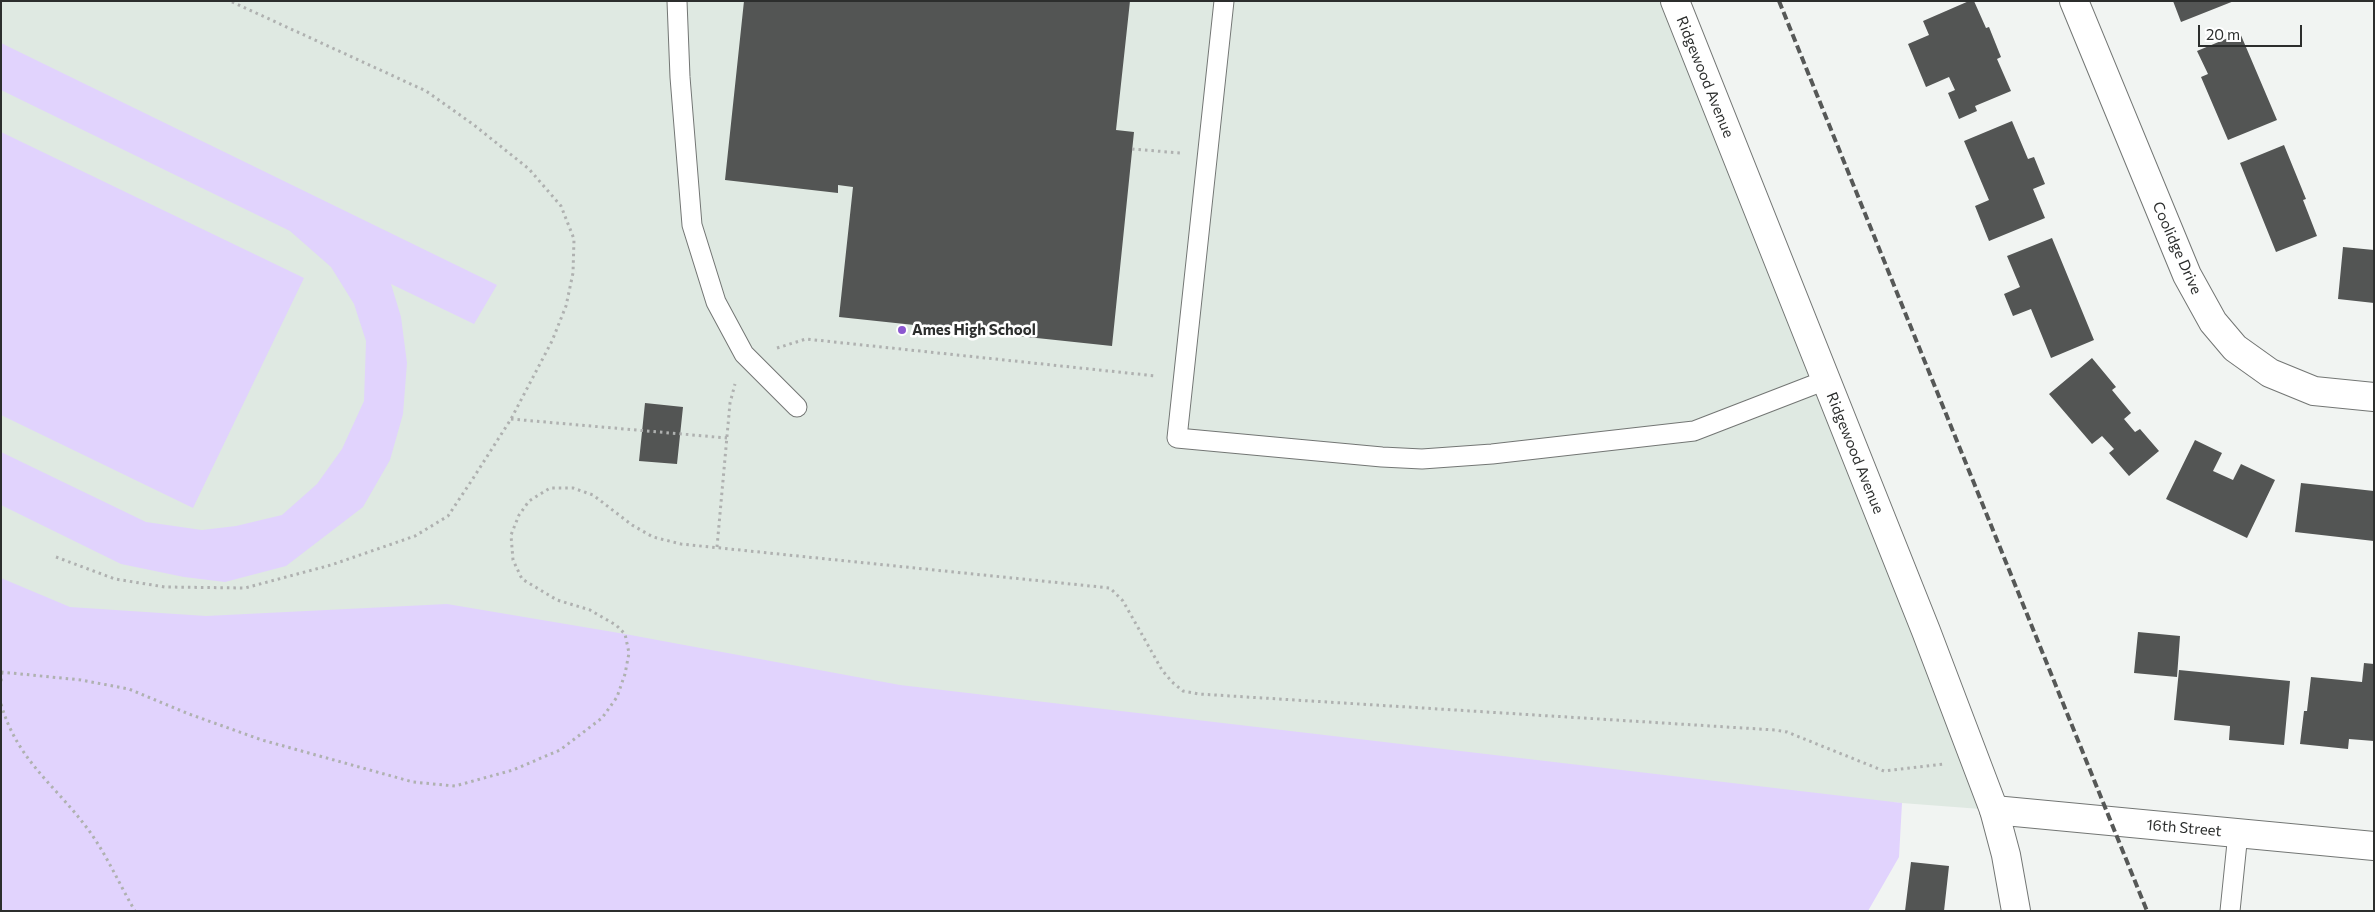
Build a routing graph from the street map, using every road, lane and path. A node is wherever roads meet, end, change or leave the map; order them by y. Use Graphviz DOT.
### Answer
graph roads {
  1 [pos="230,1"];
  2 [pos="677,1"];
  3 [pos="1224,1"];
  4 [pos="1675,1"];
  5 [pos="2074,1"];
  6 [pos="1181,144"];
  7 [pos="1132,149"];
  8 [pos="1180,153"];
  9 [pos="1179,163"];
  10 [pos="753,364"];
  11 [pos="1157,368"];
  12 [pos="1826,380"];
  13 [pos="2374,397"];
  14 [pos="796,408"];
  15 [pos="511,419"];
  16 [pos="727,438"];
  17 [pos="717,547"];
  18 [pos="56,557"];
  19 [pos="2,672"];
  20 [pos="1,681"];
  21 [pos="1,704"];
  22 [pos="1949,764"];
  23 [pos="1994,810"];
  24 [pos="2238,833"];
  25 [pos="2374,846"];
  26 [pos="135,911"];
  27 [pos="2016,911"];
  28 [pos="2230,911"];
  1 -- 15 [label="path"];
  2 -- 10 [label="lane"];
  3 -- 12 [label="lane"];
  4 -- 12 [label="street, Ridgewood Avenue"];
  5 -- 13 [label="street, Coolidge Drive"];
  6 -- 8 [label="path"];
  7 -- 8 [label="path"];
  8 -- 9 [label="path"];
  10 -- 11 [label="path"];
  10 -- 14 [label="lane"];
  10 -- 16 [label="path"];
  12 -- 23 [label="street, Ridgewood Avenue"];
  15 -- 16 [label="path"];
  15 -- 18 [label="path"];
  16 -- 17 [label="path"];
  17 -- 19 [label="path"];
  17 -- 22 [label="path"];
  19 -- 20 [label="path"];
  21 -- 26 [label="path"];
  23 -- 24 [label="street, 16th Street"];
  23 -- 27 [label="street, Ridgewood Avenue"];
  24 -- 25 [label="street, 16th Street"];
  24 -- 28 [label="lane"];
}
